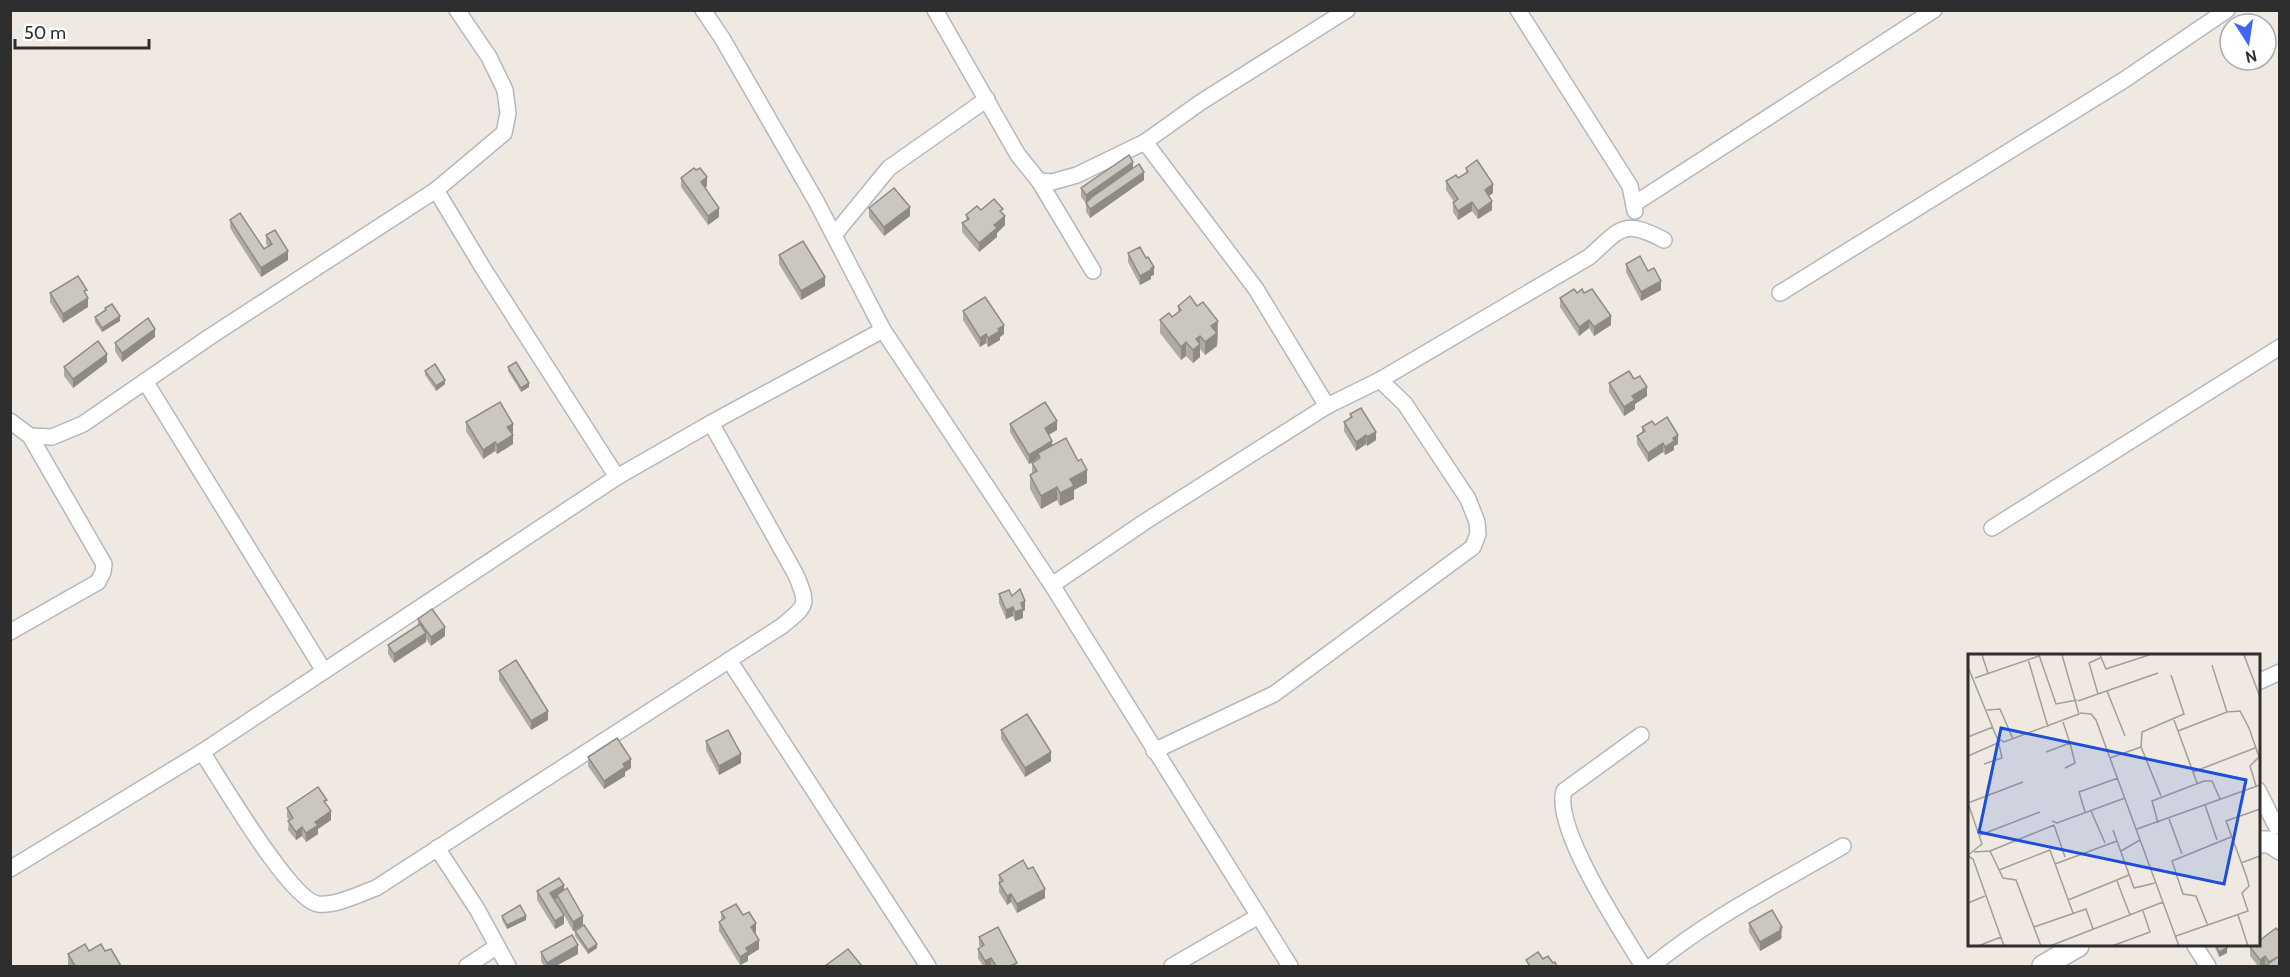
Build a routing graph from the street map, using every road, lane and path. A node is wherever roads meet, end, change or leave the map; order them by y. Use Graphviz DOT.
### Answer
graph roads {
  1 [pos="457,10"];
  2 [pos="703,10"];
  3 [pos="935,10"];
  4 [pos="1347,10"];
  5 [pos="1518,10"];
  6 [pos="1934,10"];
  7 [pos="2227,10"];
  8 [pos="987,99"];
  9 [pos="1145,142"];
  10 [pos="1039,181"];
  11 [pos="436,190"];
  12 [pos="1634,204"];
  13 [pos="1637,227"];
  14 [pos="834,236"];
  15 [pos="1664,240"];
  16 [pos="1093,271"];
  17 [pos="1780,293"];
  18 [pos="883,330"];
  19 [pos="2280,347"];
  20 [pos="1380,380"];
  21 [pos="145,381"];
  22 [pos="1327,406"];
  23 [pos="10,421"];
  24 [pos="711,423"];
  25 [pos="30,436"];
  26 [pos="616,477"];
  27 [pos="1992,528"];
  28 [pos="1052,585"];
  29 [pos="10,632"];
  30 [pos="729,660"];
  31 [pos="324,671"];
  32 [pos="2280,672"];
  33 [pos="2260,682"];
  34 [pos="1641,735"];
  35 [pos="1154,751"];
  36 [pos="202,752"];
  37 [pos="2260,793"];
  38 [pos="2273,836"];
  39 [pos="1843,846"];
  40 [pos="437,848"];
  41 [pos="10,869"];
  42 [pos="1257,917"];
  43 [pos="496,947"];
  44 [pos="2075,947"];
  45 [pos="2196,947"];
  46 [pos="467,966"];
  47 [pos="508,966"];
  48 [pos="928,966"];
  49 [pos="1172,966"];
  50 [pos="1290,966"];
  51 [pos="1642,966"];
  52 [pos="1652,966"];
  53 [pos="2043,966"];
  54 [pos="2208,966"];
  1 -- 11 [label="street"];
  2 -- 14 [label="street"];
  3 -- 8 [label="street"];
  4 -- 9 [label="street"];
  5 -- 12 [label="street"];
  6 -- 12 [label="street"];
  7 -- 17 [label="street"];
  8 -- 10 [label="street"];
  8 -- 14 [label="street"];
  9 -- 10 [label="street"];
  9 -- 22 [label="street"];
  10 -- 16 [label="street"];
  11 -- 21 [label="street"];
  11 -- 26 [label="street"];
  12 -- 13 [label="street"];
  13 -- 15 [label="street"];
  13 -- 20 [label="street"];
  14 -- 18 [label="street"];
  18 -- 24 [label="street"];
  18 -- 28 [label="street"];
  19 -- 27 [label="street"];
  20 -- 22 [label="street"];
  20 -- 35 [label="street"];
  21 -- 25 [label="street"];
  21 -- 31 [label="street"];
  22 -- 28 [label="street"];
  23 -- 25 [label="street"];
  24 -- 26 [label="street"];
  24 -- 30 [label="street"];
  25 -- 29 [label="street"];
  26 -- 31 [label="street"];
  28 -- 35 [label="street"];
  30 -- 40 [label="street"];
  30 -- 48 [label="street"];
  31 -- 36 [label="street"];
  32 -- 33 [label="street"];
  34 -- 51 [label="street"];
  35 -- 42 [label="street"];
  36 -- 40 [label="street"];
  36 -- 41 [label="street"];
  37 -- 38 [label="street"];
  39 -- 52 [label="street"];
  40 -- 43 [label="street"];
  42 -- 49 [label="street"];
  42 -- 50 [label="street"];
  43 -- 46 [label="street"];
  43 -- 47 [label="street"];
  44 -- 53 [label="street"];
  45 -- 54 [label="street"];
}
